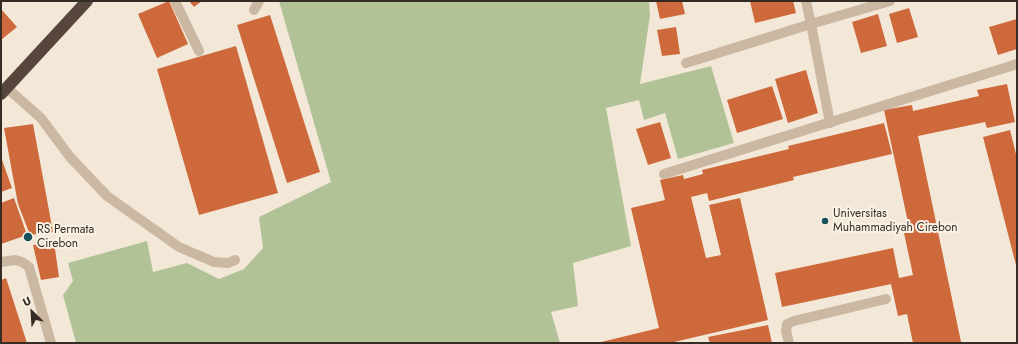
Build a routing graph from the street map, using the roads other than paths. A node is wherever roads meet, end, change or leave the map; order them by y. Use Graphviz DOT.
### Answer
graph roads {
  1 [pos="87,1"];
  2 [pos="175,1"];
  3 [pos="806,1"];
  4 [pos="890,1"];
  5 [pos="811,24"];
  6 [pos="199,51"];
  7 [pos="686,63"];
  8 [pos="1017,64"];
  9 [pos="4,91"];
  10 [pos="830,123"];
  11 [pos="664,174"];
  12 [pos="235,260"];
  13 [pos="1,262"];
  14 [pos="886,299"];
  15 [pos="50,343"];
  16 [pos="788,343"];
  1 -- 9 [label="highway"];
  2 -- 6 [label="street"];
  3 -- 5 [label="street"];
  4 -- 5 [label="street"];
  5 -- 7 [label="street"];
  5 -- 10 [label="street"];
  8 -- 10 [label="street"];
  9 -- 12 [label="street"];
  10 -- 11 [label="street"];
  13 -- 15 [label="street"];
  14 -- 16 [label="street"];
}
